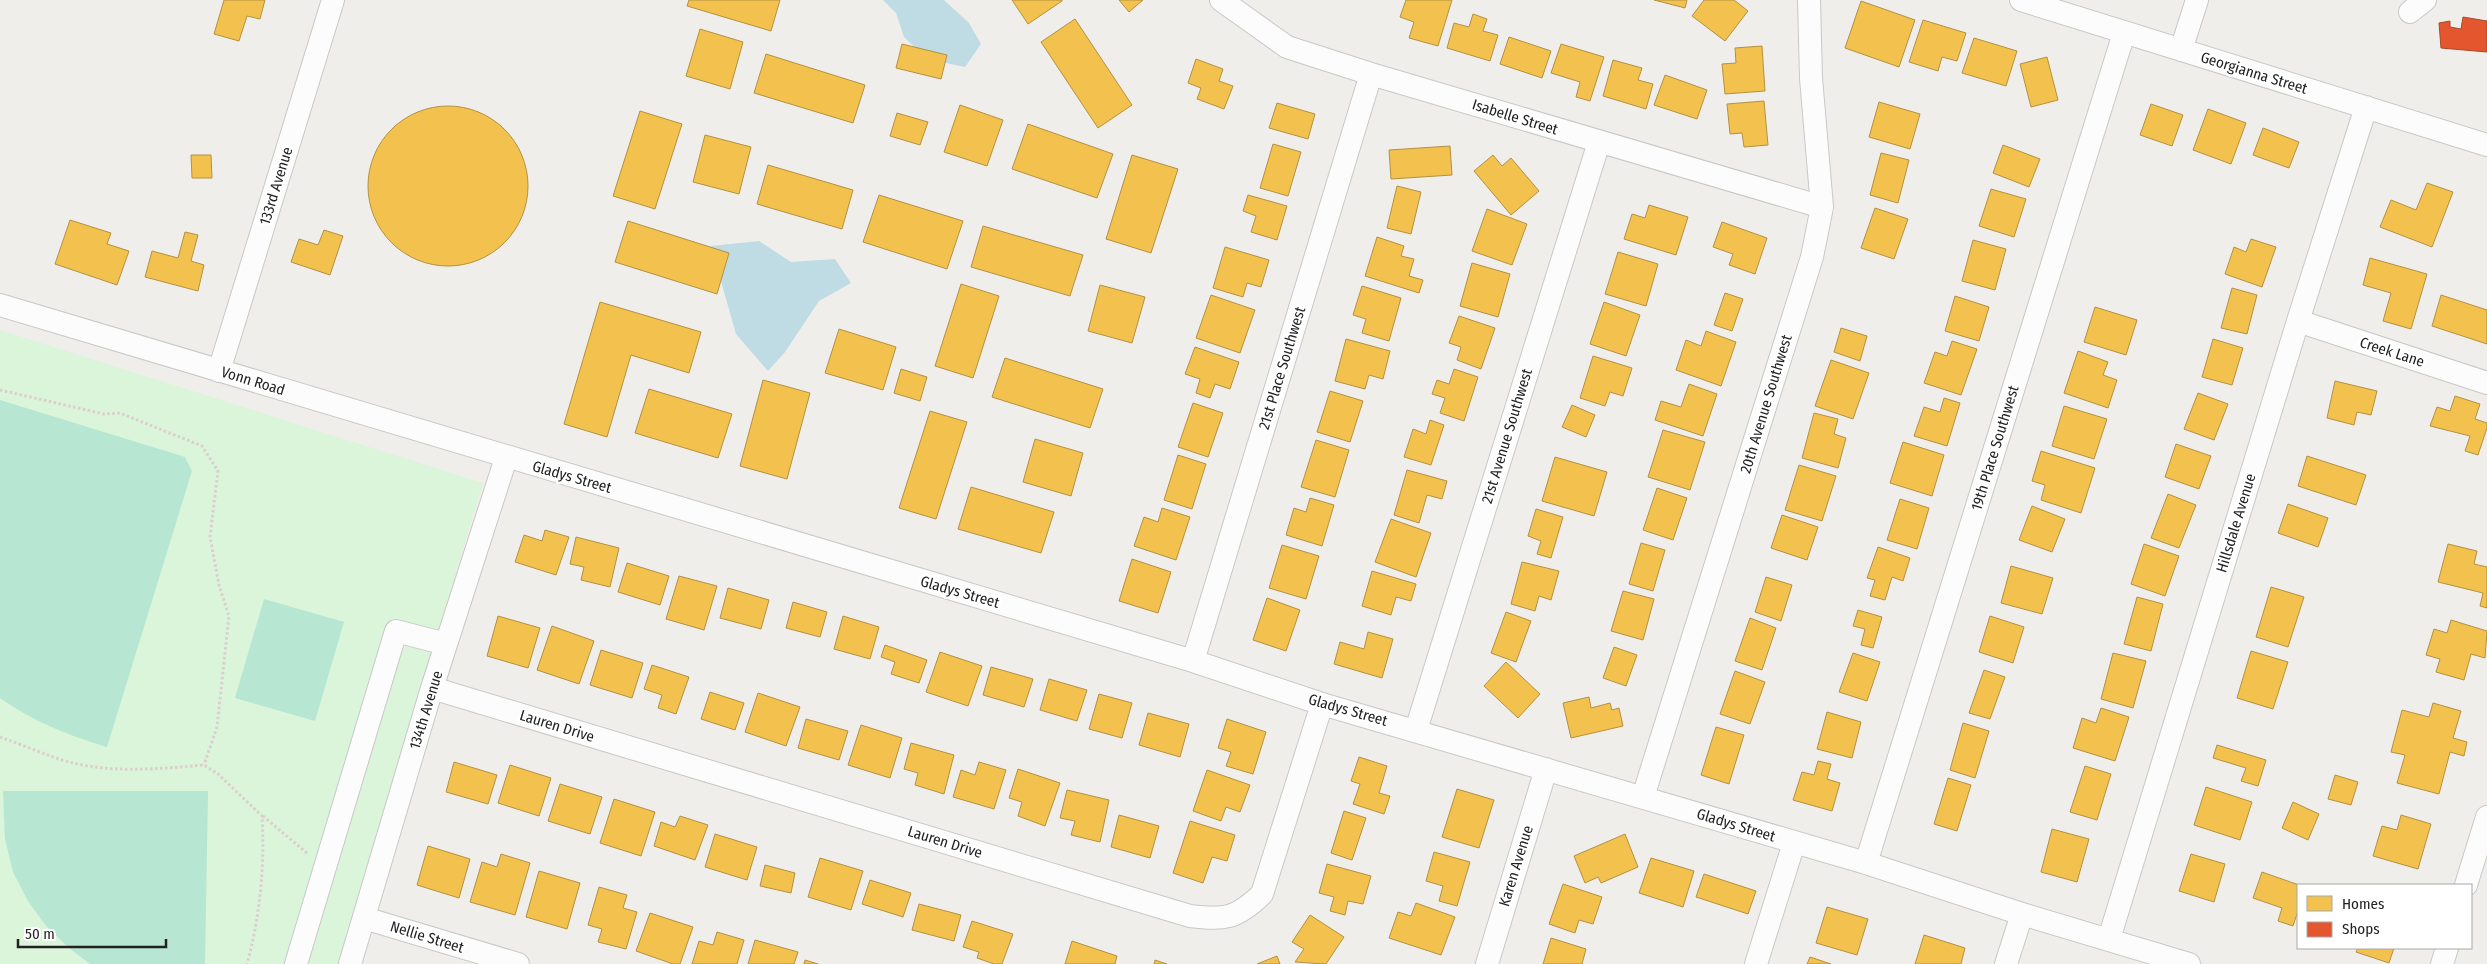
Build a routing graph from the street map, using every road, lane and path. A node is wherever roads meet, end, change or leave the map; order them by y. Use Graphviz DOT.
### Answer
graph roads {
  1 [pos="333,0"];
  2 [pos="1221,0"];
  3 [pos="1809,0"];
  4 [pos="2020,0"];
  5 [pos="2197,0"];
  6 [pos="2124,33"];
  7 [pos="2181,50"];
  8 [pos="1372,74"];
  9 [pos="2366,107"];
  10 [pos="1599,142"];
  11 [pos="2487,145"];
  12 [pos="1822,207"];
  13 [pos="0,305"];
  14 [pos="2298,321"];
  15 [pos="219,371"];
  16 [pos="2487,383"];
  17 [pos="0,390"];
  18 [pos="506,458"];
  19 [pos="446,644"];
  20 [pos="1193,661"];
  21 [pos="432,688"];
  22 [pos="1322,704"];
  23 [pos="1416,730"];
  24 [pos="0,737"];
  25 [pos="204,764"];
  26 [pos="1546,769"];
  27 [pos="1643,797"];
  28 [pos="262,816"];
  29 [pos="2487,817"];
  30 [pos="1794,843"];
  31 [pos="1866,863"];
  32 [pos="325,868"];
  33 [pos="2466,884"];
  34 [pos="2022,914"];
  35 [pos="364,918"];
  36 [pos="2109,939"];
  37 [pos="2446,949"];
  38 [pos="247,964"];
  39 [pos="296,964"];
  40 [pos="350,964"];
  41 [pos="518,964"];
  42 [pos="1487,964"];
  43 [pos="1756,964"];
  44 [pos="2006,964"];
  45 [pos="2189,964"];
  46 [pos="2442,964"];
  1 -- 15 [label="street, 133rd Avenue"];
  2 -- 8 [label="street, Isabelle Street"];
  3 -- 12 [label="street, 20th Avenue Southwest"];
  4 -- 6 [label="street, Georgianna Street"];
  5 -- 7 [label="street"];
  6 -- 7 [label="street, Georgianna Street"];
  6 -- 31 [label="street, 19th Place Southwest"];
  7 -- 9 [label="street, Georgianna Street"];
  8 -- 10 [label="street, Isabelle Street"];
  8 -- 20 [label="street, 21st Place Southwest"];
  9 -- 11 [label="street, Georgianna Street"];
  9 -- 14 [label="street, Hillsdale Avenue"];
  10 -- 12 [label="street, Isabelle Street"];
  10 -- 23 [label="street, 21st Avenue Southwest"];
  12 -- 27 [label="street, 20th Avenue Southwest"];
  13 -- 15 [label="street, Vonn Road"];
  14 -- 16 [label="street, Creek Lane"];
  14 -- 36 [label="street, Hillsdale Avenue"];
  15 -- 18 [label="street, Vonn Road"];
  17 -- 25 [label="path"];
  18 -- 19 [label="street, 134th Avenue"];
  18 -- 20 [label="street, Gladys Street"];
  19 -- 21 [label="street, 134th Avenue"];
  19 -- 32 [label="street"];
  20 -- 22 [label="street, Gladys Street"];
  21 -- 22 [label="street, Lauren Drive"];
  21 -- 35 [label="street, 134th Avenue"];
  22 -- 23 [label="street, Gladys Street"];
  23 -- 26 [label="street, Gladys Street"];
  24 -- 25 [label="path"];
  25 -- 28 [label="path"];
  26 -- 27 [label="street, Gladys Street"];
  26 -- 42 [label="street, Karen Avenue"];
  27 -- 30 [label="street, Gladys Street"];
  28 -- 32 [label="path"];
  28 -- 38 [label="path"];
  29 -- 33 [label="street"];
  30 -- 31 [label="street, Gladys Street"];
  30 -- 43 [label="street"];
  31 -- 34 [label="street, Gladys Street"];
  32 -- 39 [label="street"];
  34 -- 36 [label="street, Gladys Street"];
  34 -- 44 [label="street"];
  35 -- 40 [label="street, 134th Avenue"];
  35 -- 41 [label="street, Nellie Street"];
  36 -- 45 [label="street, Gladys Street"];
  37 -- 46 [label="street"];
}
